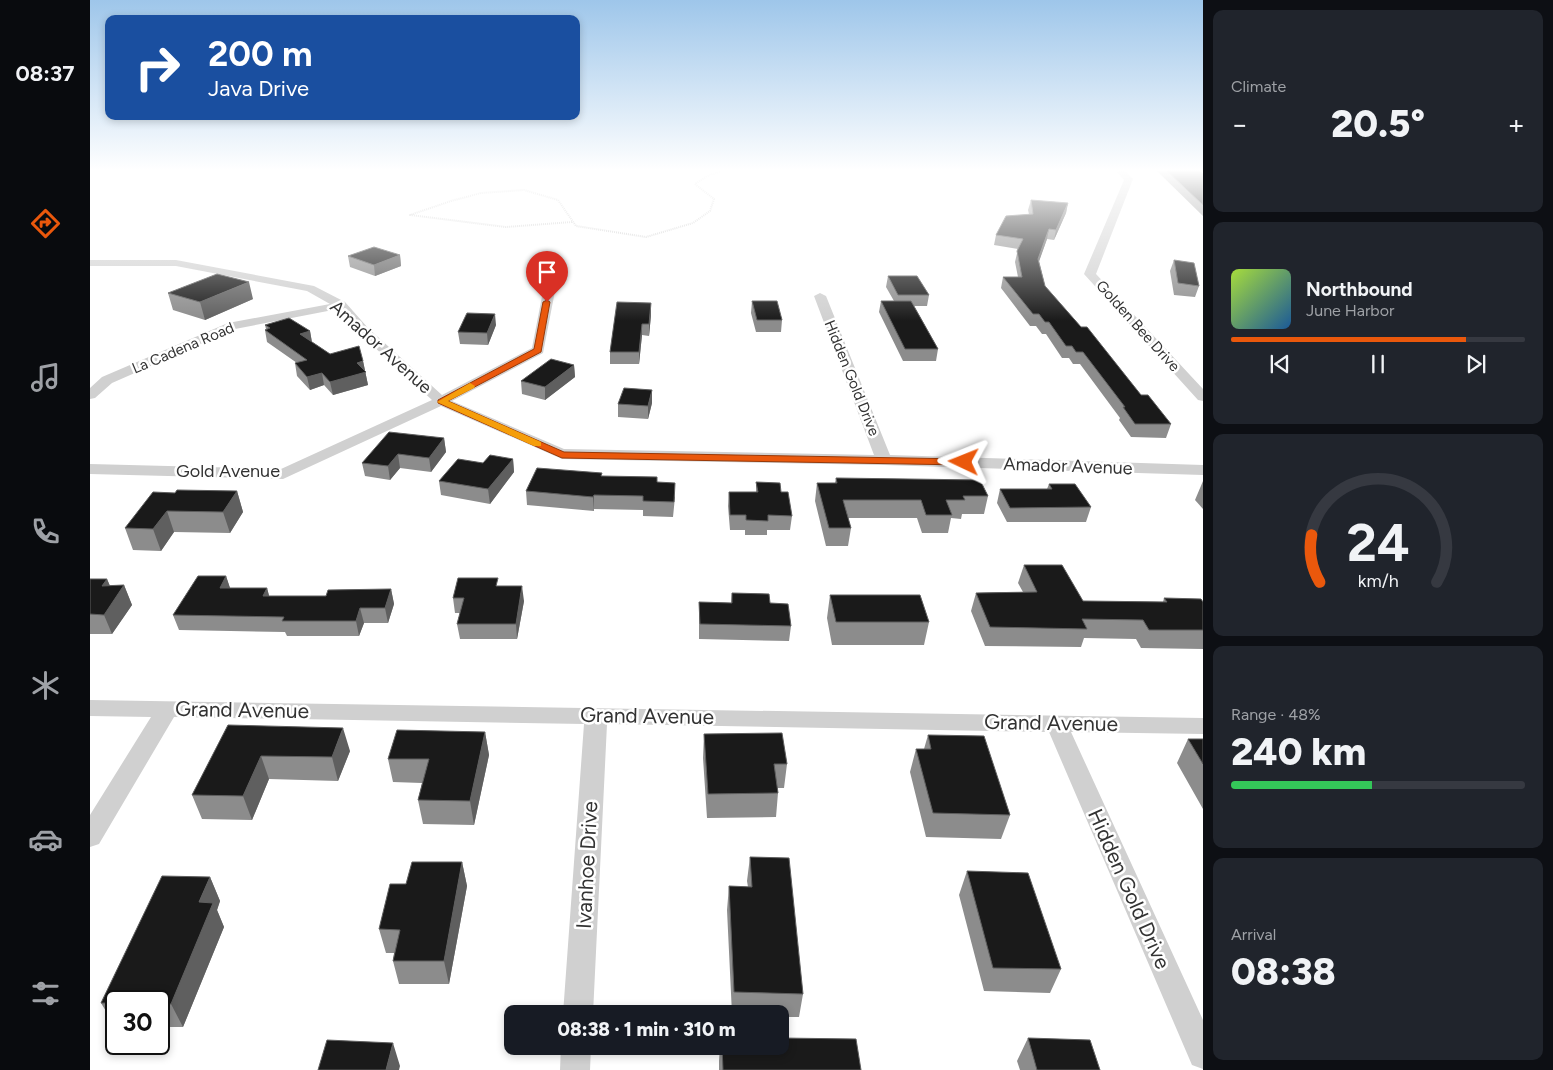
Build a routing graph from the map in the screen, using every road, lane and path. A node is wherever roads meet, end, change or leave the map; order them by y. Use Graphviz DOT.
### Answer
graph roads {
  1 [pos="457,221"];
  2 [pos="697,221"];
  3 [pos="1112,221"];
  4 [pos="572,222"];
  5 [pos="90,263"];
  6 [pos="550,286"];
  7 [pos="820,296"];
  8 [pos="341,305"];
  9 [pos="90,395"];
  10 [pos="1203,397"];
  11 [pos="441,402"];
  12 [pos="884,460"];
  13 [pos="90,468"];
  14 [pos="1203,470"];
  15 [pos="90,708"];
  16 [pos="168,708"];
  17 [pos="596,716"];
  18 [pos="1056,723"];
  19 [pos="1203,726"];
  20 [pos="90,837"];
  21 [pos="579,1005"];
  22 [pos="1203,1054"];
  23 [pos="576,1055"];
  24 [pos="575,1070"];
  1 -- 4 [label="path"];
  2 -- 4 [label="path"];
  3 -- 10 [label="street, Golden Bee Drive"];
  5 -- 8 [label="street, Amador Avenue"];
  6 -- 11 [label="street, Gold Avenue"];
  7 -- 12 [label="street, Hidden Gold Drive"];
  8 -- 9 [label="street, La Cadena Road"];
  8 -- 11 [label="street, Amador Avenue"];
  11 -- 12 [label="street, Amador Avenue"];
  11 -- 13 [label="street, Gold Avenue"];
  12 -- 14 [label="street, Amador Avenue"];
  15 -- 16 [label="street, Grand Avenue"];
  16 -- 17 [label="street, Grand Avenue"];
  16 -- 20 [label="street"];
  17 -- 18 [label="street, Grand Avenue"];
  17 -- 21 [label="street, Ivanhoe Drive"];
  18 -- 19 [label="street, Grand Avenue"];
  18 -- 22 [label="street, Hidden Gold Drive"];
  23 -- 24 [label="street"];
}
